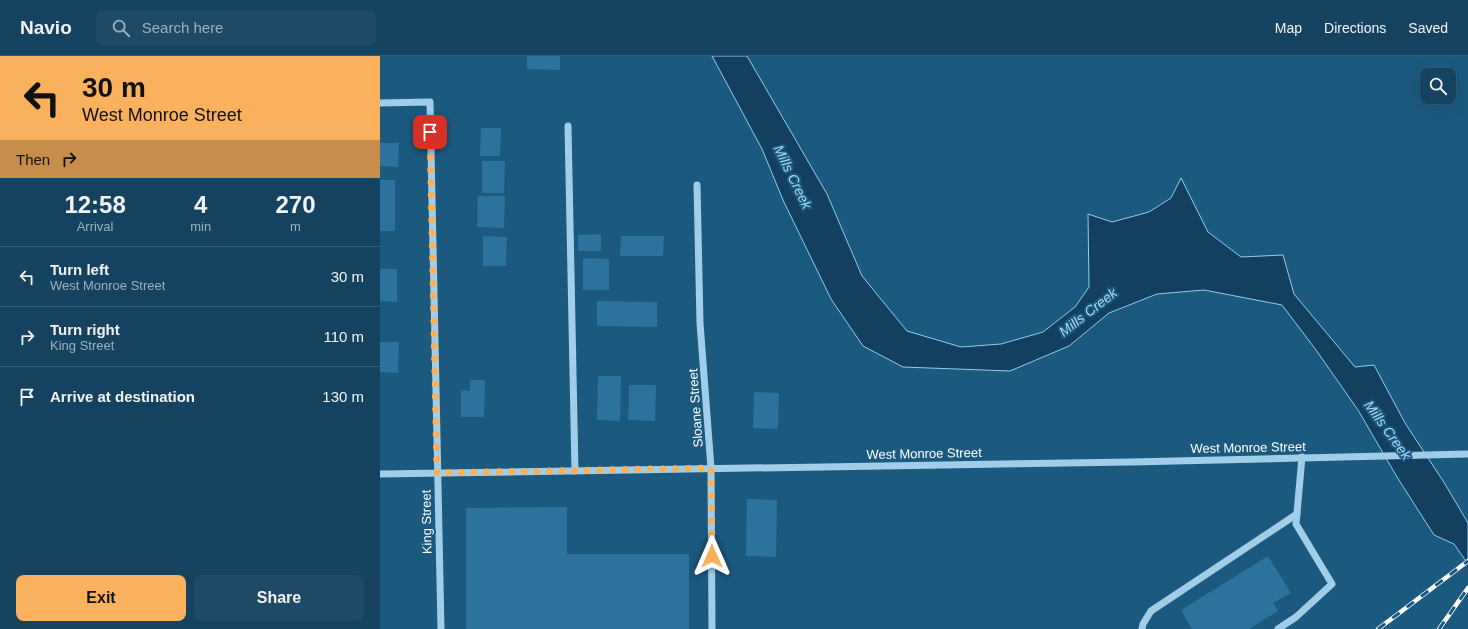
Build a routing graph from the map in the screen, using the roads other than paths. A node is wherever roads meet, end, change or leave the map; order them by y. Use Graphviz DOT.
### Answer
graph roads {
  1 [pos="380,103"];
  2 [pos="568,126"];
  3 [pos="697,185"];
  4 [pos="1468,454"];
  5 [pos="1302,457"];
  6 [pos="711,468"];
  7 [pos="576,471"];
  8 [pos="437,473"];
  9 [pos="380,474"];
  10 [pos="1297,514"];
  11 [pos="440,629"];
  12 [pos="712,629"];
  13 [pos="1142,629"];
  14 [pos="1278,629"];
  1 -- 8 [label="street, King Street"];
  2 -- 7 [label="street"];
  3 -- 6 [label="street, Sloane Street"];
  4 -- 5 [label="street, West Monroe Street"];
  5 -- 6 [label="street, West Monroe Street"];
  5 -- 10 [label="street"];
  6 -- 7 [label="street, West Monroe Street"];
  6 -- 12 [label="street, Sloane Street"];
  7 -- 8 [label="street, West Monroe Street"];
  8 -- 9 [label="street, West Monroe Street"];
  8 -- 11 [label="street, King Street"];
  10 -- 13 [label="street"];
  10 -- 14 [label="street"];
}
